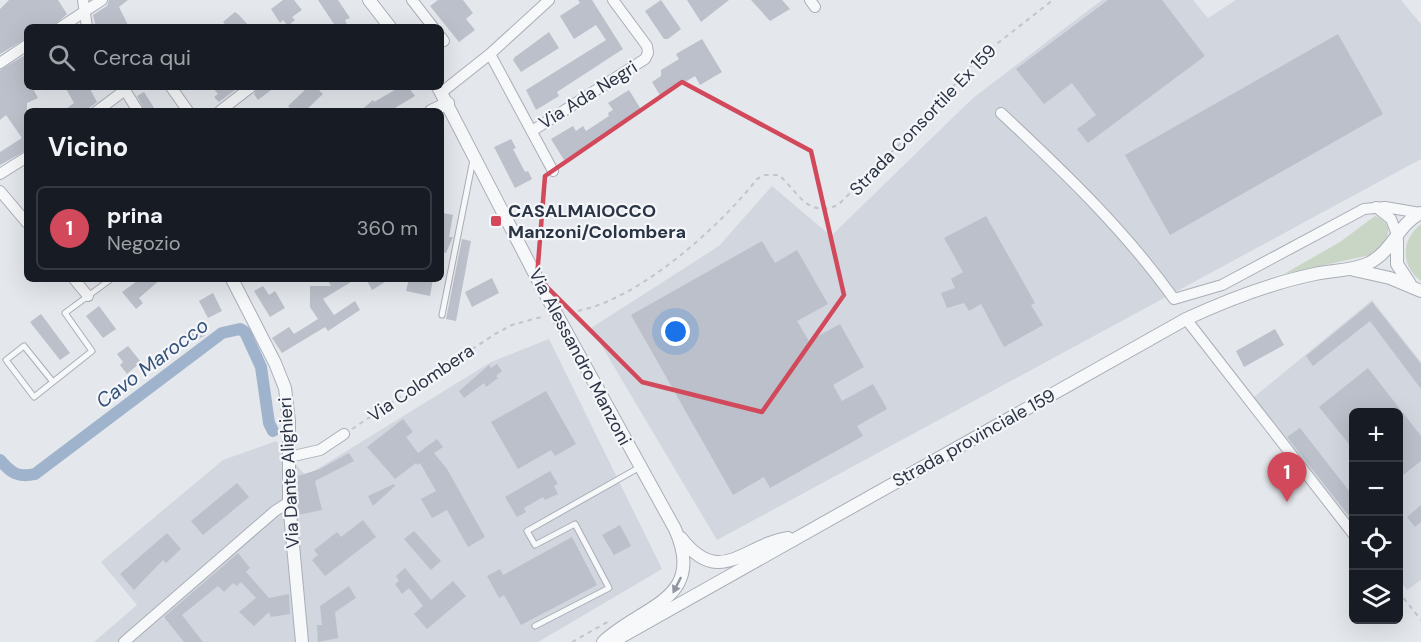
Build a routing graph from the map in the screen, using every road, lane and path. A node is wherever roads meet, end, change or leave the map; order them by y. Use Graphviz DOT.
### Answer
graph roads {
  1 [pos="83,0"];
  2 [pos="102,0"];
  3 [pos="369,0"];
  4 [pos="412,0"];
  5 [pos="549,0"];
  6 [pos="613,0"];
  7 [pos="1053,0"];
  8 [pos="537,4"];
  9 [pos="85,12"];
  10 [pos="66,24"];
  11 [pos="87,24"];
  12 [pos="388,24"];
  13 [pos="431,24"];
  14 [pos="24,47"];
  15 [pos="490,54"];
  16 [pos="0,63"];
  17 [pos="123,90"];
  18 [pos="125,90"];
  19 [pos="173,90"];
  20 [pos="247,90"];
  21 [pos="442,94"];
  22 [pos="101,108"];
  23 [pos="136,108"];
  24 [pos="186,108"];
  25 [pos="224,108"];
  26 [pos="433,108"];
  27 [pos="1001,113"];
  28 [pos="532,130"];
  29 [pos="474,156"];
  30 [pos="24,159"];
  31 [pos="554,171"];
  32 [pos="0,174"];
  33 [pos="0,192"];
  34 [pos="1376,207"];
  35 [pos="1421,213"];
  36 [pos="24,220"];
  37 [pos="1398,237"];
  38 [pos="1350,269"];
  39 [pos="76,282"];
  40 [pos="107,282"];
  41 [pos="233,282"];
  42 [pos="1420,291"];
  43 [pos="88,296"];
  44 [pos="554,310"];
  45 [pos="442,315"];
  46 [pos="1186,319"];
  47 [pos="53,382"];
  48 [pos="344,434"];
  49 [pos="289,457"];
  50 [pos="640,467"];
  51 [pos="289,502"];
  52 [pos="675,529"];
  53 [pos="1349,530"];
  54 [pos="798,537"];
  55 [pos="1403,597"];
  56 [pos="613,618"];
  57 [pos="1421,620"];
  58 [pos="535,626"];
  59 [pos="124,642"];
  60 [pos="302,642"];
  61 [pos="572,642"];
  62 [pos="603,642"];
  63 [pos="612,642"];
  1 -- 9 [label="street"];
  2 -- 9 [label="street"];
  3 -- 12 [label="street"];
  4 -- 13 [label="street"];
  5 -- 8 [label="street"];
  6 -- 28 [label="street, Via Ada Negri"];
  7 -- 44 [label="path, Strada Consortile Ex 159"];
  8 -- 15 [label="street"];
  9 -- 10 [label="street"];
  9 -- 11 [label="street"];
  14 -- 16 [label="street"];
  15 -- 21 [label="street"];
  15 -- 28 [label="street, Via Ada Negri"];
  17 -- 22 [label="street"];
  18 -- 23 [label="street"];
  19 -- 24 [label="street"];
  20 -- 25 [label="street"];
  21 -- 26 [label="street"];
  21 -- 29 [label="street, Via Alessandro Manzoni"];
  27 -- 34 [label="street"];
  28 -- 31 [label="street, Via Ada Negri"];
  29 -- 44 [label="street, Via Alessandro Manzoni"];
  29 -- 45 [label="lane"];
  30 -- 32 [label="street"];
  33 -- 36 [label="street"];
  34 -- 35 [label="street"];
  34 -- 37 [label="street"];
  35 -- 37 [label="street, Strada provinciale 159"];
  37 -- 38 [label="street, Strada provinciale 159"];
  37 -- 42 [label="street, Strada provinciale 159"];
  38 -- 42 [label="street, Strada provinciale 159"];
  38 -- 46 [label="street, Strada provinciale 159"];
  39 -- 43 [label="street"];
  40 -- 43 [label="lane"];
  41 -- 49 [label="street, Via Dante Alighieri"];
  43 -- 47 [label="lane"];
  44 -- 48 [label="path, Via Colombera"];
  44 -- 50 [label="street, Via Alessandro Manzoni"];
  46 -- 53 [label="street"];
  46 -- 54 [label="street, Strada provinciale 159"];
  47 -- 47 [label="lane"];
  48 -- 49 [label="street"];
  49 -- 51 [label="street, Via Dante Alighieri"];
  50 -- 52 [label="street, Via Alessandro Manzoni"];
  50 -- 58 [label="lane"];
  51 -- 59 [label="street"];
  51 -- 60 [label="street, Via Dante Alighieri"];
  52 -- 54 [label="street"];
  52 -- 62 [label="street, one-way"];
  54 -- 63 [label="street, Strada provinciale 159"];
  55 -- 57 [label="path"];
  56 -- 61 [label="path"];
}
